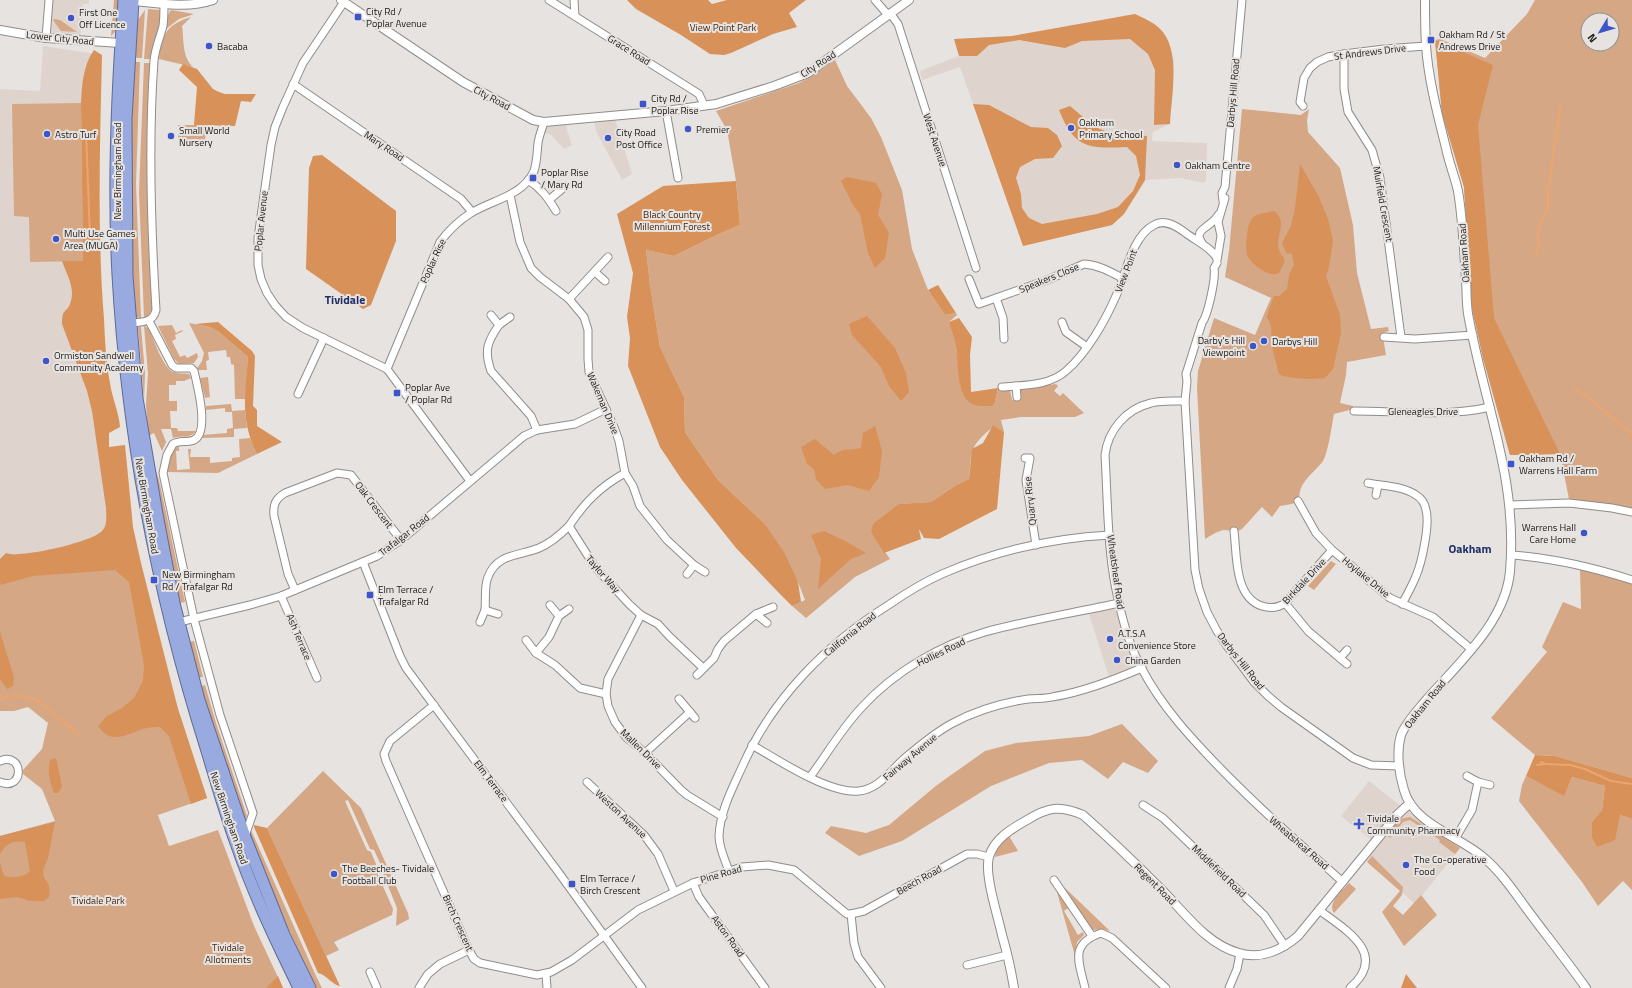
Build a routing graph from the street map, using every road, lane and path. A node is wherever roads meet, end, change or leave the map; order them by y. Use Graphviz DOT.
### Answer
graph roads {
  1 [pos="49,0"];
  2 [pos="128,0"];
  3 [pos="213,0"];
  4 [pos="549,0"];
  5 [pos="574,0"];
  6 [pos="875,0"];
  7 [pos="910,0"];
  8 [pos="1242,0"];
  9 [pos="1425,0"];
  10 [pos="342,1"];
  11 [pos="183,2"];
  12 [pos="164,4"];
  13 [pos="889,14"];
  14 [pos="575,16"];
  15 [pos="0,30"];
  16 [pos="46,38"];
  17 [pos="125,43"];
  18 [pos="1426,46"];
  19 [pos="1344,54"];
  20 [pos="294,84"];
  21 [pos="704,105"];
  22 [pos="1303,106"];
  23 [pos="666,111"];
  24 [pos="544,122"];
  25 [pos="678,178"];
  26 [pos="528,180"];
  27 [pos="562,189"];
  28 [pos="510,194"];
  29 [pos="549,200"];
  30 [pos="556,211"];
  31 [pos="472,212"];
  32 [pos="1219,214"];
  33 [pos="1204,228"];
  34 [pos="1182,230"];
  35 [pos="1220,236"];
  36 [pos="1204,245"];
  37 [pos="608,257"];
  38 [pos="1217,261"];
  39 [pos="976,268"];
  40 [pos="595,272"];
  41 [pos="969,279"];
  42 [pos="1124,279"];
  43 [pos="605,281"];
  44 [pos="996,298"];
  45 [pos="569,299"];
  46 [pos="491,315"];
  47 [pos="510,317"];
  48 [pos="149,321"];
  49 [pos="1062,322"];
  50 [pos="130,323"];
  51 [pos="499,325"];
  52 [pos="1473,335"];
  53 [pos="1384,337"];
  54 [pos="324,338"];
  55 [pos="1401,338"];
  56 [pos="1004,340"];
  57 [pos="1087,347"];
  58 [pos="387,369"];
  59 [pos="1016,386"];
  60 [pos="1002,387"];
  61 [pos="298,394"];
  62 [pos="1017,397"];
  63 [pos="1185,401"];
  64 [pos="1490,406"];
  65 [pos="606,409"];
  66 [pos="1354,411"];
  67 [pos="537,430"];
  68 [pos="1030,458"];
  69 [pos="625,473"];
  70 [pos="470,481"];
  71 [pos="1368,483"];
  72 [pos="1378,485"];
  73 [pos="1376,495"];
  74 [pos="1298,501"];
  75 [pos="1510,505"];
  76 [pos="1632,512"];
  77 [pos="569,526"];
  78 [pos="1234,532"];
  79 [pos="1110,535"];
  80 [pos="401,540"];
  81 [pos="1036,545"];
  82 [pos="1332,550"];
  83 [pos="1511,555"];
  84 [pos="363,562"];
  85 [pos="694,565"];
  86 [pos="705,572"];
  87 [pos="687,574"];
  88 [pos="1632,580"];
  89 [pos="295,590"];
  90 [pos="281,596"];
  91 [pos="1119,603"];
  92 [pos="1286,603"];
  93 [pos="1402,604"];
  94 [pos="550,605"];
  95 [pos="773,607"];
  96 [pos="569,609"];
  97 [pos="485,610"];
  98 [pos="498,614"];
  99 [pos="756,614"];
  100 [pos="641,615"];
  101 [pos="560,616"];
  102 [pos="194,618"];
  103 [pos="480,622"];
  104 [pos="175,623"];
  105 [pos="767,623"];
  106 [pos="526,640"];
  107 [pos="1471,649"];
  108 [pos="1347,650"];
  109 [pos="536,653"];
  110 [pos="1340,658"];
  111 [pos="1347,664"];
  112 [pos="703,668"];
  113 [pos="1142,668"];
  114 [pos="697,675"];
  115 [pos="317,678"];
  116 [pos="606,694"];
  117 [pos="678,699"];
  118 [pos="434,705"];
  119 [pos="752,745"];
  120 [pos="645,753"];
  121 [pos="0,761"];
  122 [pos="1399,766"];
  123 [pos="1467,776"];
  124 [pos="810,777"];
  125 [pos="0,782"];
  126 [pos="587,782"];
  127 [pos="1478,782"];
  128 [pos="1490,785"];
  129 [pos="1410,803"];
  130 [pos="1143,806"];
  131 [pos="723,817"];
  132 [pos="245,837"];
  133 [pos="1455,839"];
  134 [pos="989,857"];
  135 [pos="729,871"];
  136 [pos="1054,880"];
  137 [pos="1343,882"];
  138 [pos="693,883"];
  139 [pos="674,891"];
  140 [pos="1319,910"];
  141 [pos="851,914"];
  142 [pos="604,936"];
  143 [pos="1092,936"];
  144 [pos="1285,946"];
  145 [pos="469,950"];
  146 [pos="1240,954"];
  147 [pos="1007,955"];
  148 [pos="967,966"];
  149 [pos="370,972"];
  150 [pos="546,974"];
  151 [pos="299,988"];
  152 [pos="310,988"];
  153 [pos="377,988"];
  154 [pos="419,988"];
  155 [pos="547,988"];
  156 [pos="642,988"];
  157 [pos="765,988"];
  158 [pos="881,988"];
  159 [pos="1014,988"];
  160 [pos="1085,988"];
  161 [pos="1166,988"];
  162 [pos="1229,988"];
  163 [pos="1350,988"];
  164 [pos="1586,988"];
  1 -- 16 [label="street"];
  2 -- 12 [label="street"];
  2 -- 17 [label="highway, New Birmingham Road"];
  3 -- 11 [label="street"];
  4 -- 14 [label="street, Grace Road"];
  5 -- 14 [label="street"];
  6 -- 13 [label="street, West Avenue"];
  7 -- 13 [label="street, City Road"];
  8 -- 32 [label="street, Darbys Hill Road"];
  9 -- 18 [label="street, Oakham Road"];
  10 -- 20 [label="street, Poplar Avenue"];
  10 -- 24 [label="street, City Road"];
  11 -- 12 [label="street"];
  12 -- 48 [label="street"];
  13 -- 21 [label="street, City Road"];
  13 -- 39 [label="street, West Avenue"];
  14 -- 21 [label="street, Grace Road"];
  15 -- 16 [label="street, Lower City Road"];
  16 -- 17 [label="street, Lower City Road"];
  17 -- 50 [label="highway, New Birmingham Road"];
  17 -- 104 [label="highway, New Birmingham Road"];
  18 -- 19 [label="street, St Andrews Drive"];
  18 -- 52 [label="street, Oakham Road"];
  19 -- 22 [label="street, St Andrews Drive"];
  19 -- 55 [label="street, Muirfield Crescent"];
  20 -- 31 [label="street, Mary Road"];
  20 -- 54 [label="street, Poplar Avenue"];
  21 -- 23 [label="street, City Road"];
  23 -- 24 [label="street, City Road"];
  23 -- 25 [label="street"];
  24 -- 26 [label="street, Poplar Rise"];
  26 -- 28 [label="street, Poplar Rise"];
  26 -- 29 [label="street"];
  27 -- 29 [label="street"];
  28 -- 31 [label="street, Poplar Rise"];
  28 -- 45 [label="street, Wakeman Drive"];
  29 -- 30 [label="street"];
  31 -- 58 [label="street, Poplar Rise"];
  32 -- 33 [label="street, Darbys Hill Road"];
  32 -- 35 [label="street, Darbys Hill Road"];
  33 -- 34 [label="street, View Point"];
  33 -- 35 [label="street"];
  33 -- 36 [label="street"];
  34 -- 36 [label="street, View Point"];
  34 -- 42 [label="street, View Point"];
  35 -- 36 [label="street"];
  35 -- 38 [label="street, Darbys Hill Road"];
  36 -- 38 [label="street"];
  37 -- 40 [label="street"];
  38 -- 63 [label="street, Darbys Hill Road"];
  40 -- 43 [label="street"];
  40 -- 45 [label="street"];
  41 -- 44 [label="street, Speakers Close"];
  42 -- 44 [label="street, Speakers Close"];
  42 -- 57 [label="street, View Point"];
  44 -- 56 [label="street"];
  45 -- 65 [label="street, Wakeman Drive"];
  46 -- 51 [label="street"];
  47 -- 51 [label="street"];
  48 -- 50 [label="street"];
  48 -- 102 [label="street, New Birmingham Road"];
  49 -- 57 [label="street"];
  50 -- 104 [label="highway, New Birmingham Road"];
  51 -- 67 [label="street"];
  52 -- 55 [label="street"];
  52 -- 64 [label="street, Oakham Road"];
  53 -- 55 [label="street"];
  54 -- 58 [label="street, Poplar Avenue"];
  54 -- 61 [label="street"];
  57 -- 59 [label="street, View Point"];
  58 -- 70 [label="street, Poplar Avenue"];
  59 -- 60 [label="street, View Point"];
  59 -- 62 [label="street"];
  63 -- 79 [label="street, Wheatsheaf Road"];
  63 -- 122 [label="street, Darbys Hill Road"];
  64 -- 66 [label="street, Gleneagles Drive"];
  64 -- 75 [label="street, Oakham Road"];
  65 -- 67 [label="street, Trafalgar Road"];
  65 -- 69 [label="street, Wakeman Drive"];
  67 -- 70 [label="street, Trafalgar Road"];
  68 -- 81 [label="street, Quarry Rise"];
  69 -- 77 [label="street"];
  69 -- 85 [label="street, Wakeman Drive"];
  70 -- 80 [label="street, Trafalgar Road"];
  71 -- 72 [label="street"];
  72 -- 73 [label="street"];
  72 -- 93 [label="street"];
  74 -- 82 [label="street, Hoylake Drive"];
  75 -- 76 [label="street"];
  75 -- 83 [label="street, Oakham Road"];
  77 -- 97 [label="street"];
  77 -- 100 [label="street, Taylor Way"];
  78 -- 92 [label="street, Birkdale Drive"];
  79 -- 81 [label="street, California Road"];
  79 -- 91 [label="street, Wheatsheaf Road"];
  80 -- 84 [label="street, Trafalgar Road"];
  80 -- 89 [label="street, Oak Crescent"];
  81 -- 119 [label="street, California Road"];
  82 -- 92 [label="street, Birkdale Drive"];
  82 -- 93 [label="street, Hoylake Drive"];
  83 -- 88 [label="street"];
  83 -- 107 [label="street, Oakham Road"];
  84 -- 89 [label="street, Trafalgar Road"];
  84 -- 118 [label="street, Elm Terrace"];
  85 -- 86 [label="street, Wakeman Drive"];
  85 -- 87 [label="street"];
  89 -- 90 [label="street, Trafalgar Road"];
  90 -- 102 [label="street, Trafalgar Road"];
  90 -- 115 [label="street, Ash Terrace"];
  91 -- 113 [label="street, Wheatsheaf Road"];
  91 -- 124 [label="street, Hollies Road"];
  92 -- 110 [label="street"];
  93 -- 107 [label="street, Hoylake Drive"];
  94 -- 101 [label="street"];
  95 -- 99 [label="street"];
  96 -- 101 [label="street"];
  97 -- 98 [label="street"];
  97 -- 103 [label="street"];
  99 -- 105 [label="street"];
  99 -- 112 [label="street"];
  100 -- 112 [label="street, Taylor Way"];
  100 -- 116 [label="street, Mallen Drive"];
  101 -- 109 [label="street"];
  102 -- 104 [label="street, Trafalgar Road"];
  102 -- 132 [label="street, New Birmingham Road"];
  104 -- 132 [label="highway, New Birmingham Road"];
  104 -- 151 [label="highway, New Birmingham Road"];
  106 -- 109 [label="street"];
  107 -- 122 [label="street, Oakham Road"];
  108 -- 110 [label="street"];
  109 -- 116 [label="street"];
  110 -- 111 [label="street"];
  112 -- 114 [label="street"];
  113 -- 124 [label="street, Fairway Avenue"];
  113 -- 137 [label="street, Wheatsheaf Road"];
  116 -- 120 [label="street, Mallen Drive"];
  117 -- 120 [label="street"];
  118 -- 142 [label="street, Elm Terrace"];
  118 -- 145 [label="street, Birch Crescent"];
  119 -- 124 [label="street, Fairway Avenue"];
  119 -- 131 [label="street, California Road"];
  120 -- 131 [label="street, Mallen Drive"];
  121 -- 125 [label="street"];
  122 -- 129 [label="street, Oakham Road"];
  123 -- 127 [label="street"];
  126 -- 139 [label="street, Weston Avenue"];
  127 -- 128 [label="street"];
  127 -- 133 [label="street"];
  129 -- 133 [label="street, Oakham Road"];
  129 -- 137 [label="street, Regent Road"];
  130 -- 144 [label="street, Middlefield Road"];
  131 -- 135 [label="street, California Road"];
  132 -- 152 [label="highway, New Birmingham Road"];
  133 -- 164 [label="street, Oakham Road"];
  134 -- 141 [label="street, Beech Road"];
  134 -- 146 [label="street, Regent Road"];
  134 -- 147 [label="street"];
  135 -- 138 [label="street, Pine Road"];
  135 -- 141 [label="street, Pine Road"];
  136 -- 143 [label="street"];
  137 -- 140 [label="street, Regent Road"];
  138 -- 139 [label="street, Pine Road"];
  138 -- 157 [label="street, Aston Road"];
  139 -- 142 [label="street, Pine Road"];
  140 -- 144 [label="street, Regent Road"];
  140 -- 163 [label="street"];
  141 -- 158 [label="street"];
  142 -- 150 [label="street"];
  142 -- 156 [label="street, Elm Terrace"];
  143 -- 160 [label="street"];
  143 -- 161 [label="street"];
  144 -- 146 [label="street, Regent Road"];
  145 -- 150 [label="street, Birch Crescent"];
  145 -- 154 [label="street"];
  146 -- 162 [label="street"];
  147 -- 148 [label="street"];
  147 -- 159 [label="street"];
  149 -- 153 [label="street"];
  150 -- 155 [label="street"];
}
